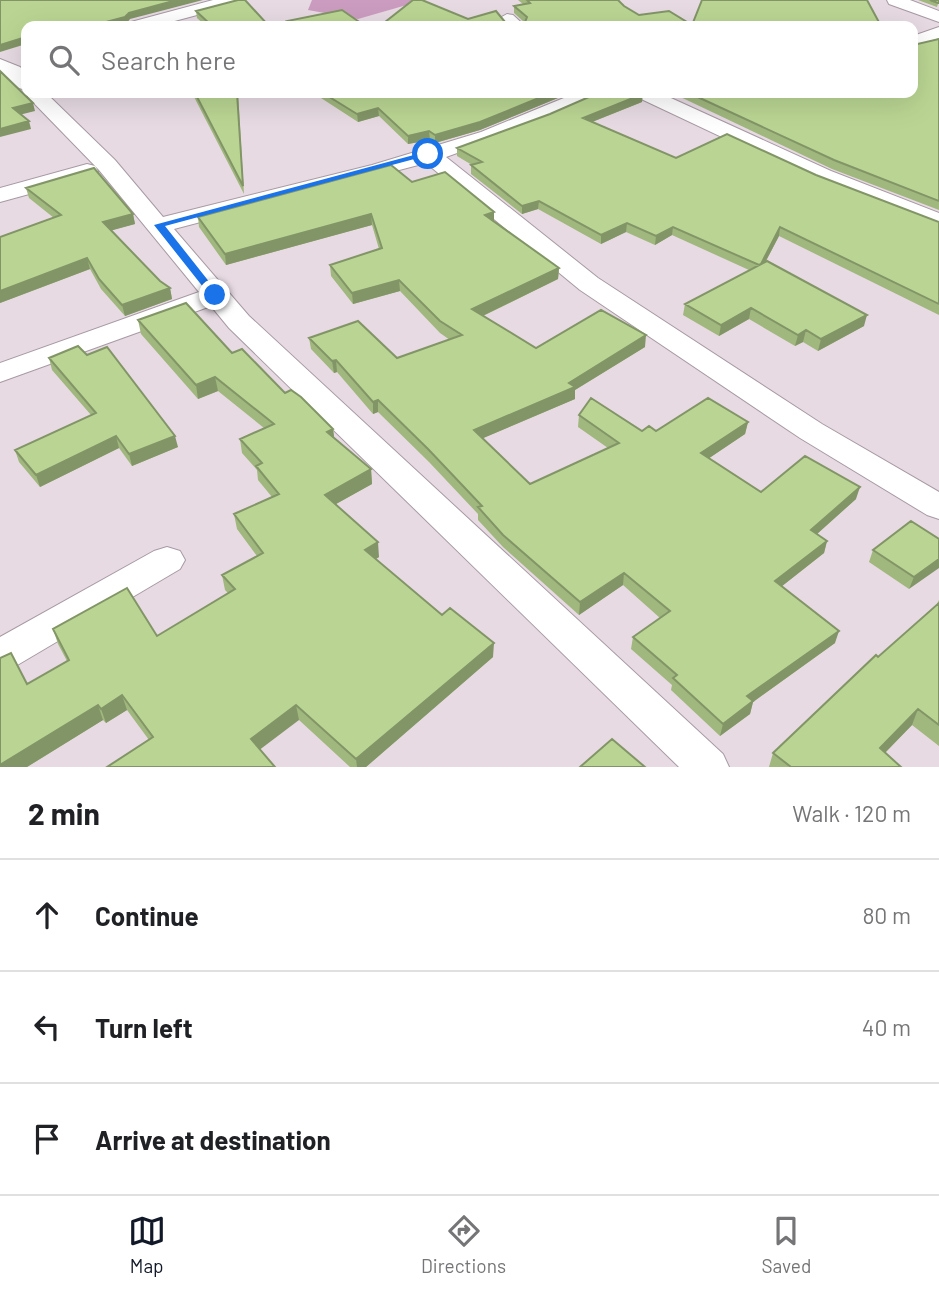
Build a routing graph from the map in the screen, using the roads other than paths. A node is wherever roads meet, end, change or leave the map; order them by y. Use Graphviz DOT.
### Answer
graph roads {
  1 [pos="232,0"];
  2 [pos="895,0"];
  3 [pos="191,13"];
  4 [pos="939,17"];
  5 [pos="158,21"];
  6 [pos="939,32"];
  7 [pos="918,40"];
  8 [pos="21,61"];
  9 [pos="1,67"];
  10 [pos="21,79"];
  11 [pos="40,98"];
  12 [pos="582,98"];
  13 [pos="655,98"];
  14 [pos="428,154"];
  15 [pos="107,165"];
  16 [pos="0,195"];
  17 [pos="939,222"];
  18 [pos="159,225"];
  19 [pos="215,295"];
  20 [pos="0,373"];
  21 [pos="939,507"];
  22 [pos="167,560"];
  23 [pos="0,656"];
  24 [pos="708,767"];
  1 -- 3 [label="street"];
  2 -- 4 [label="street"];
  3 -- 5 [label="street"];
  6 -- 7 [label="street"];
  8 -- 9 [label="street"];
  9 -- 10 [label="street"];
  11 -- 15 [label="street"];
  12 -- 14 [label="street"];
  13 -- 17 [label="street"];
  14 -- 18 [label="street"];
  14 -- 21 [label="street"];
  15 -- 16 [label="street"];
  15 -- 18 [label="street"];
  18 -- 19 [label="street"];
  19 -- 20 [label="street"];
  19 -- 24 [label="street"];
  22 -- 23 [label="street"];
}
